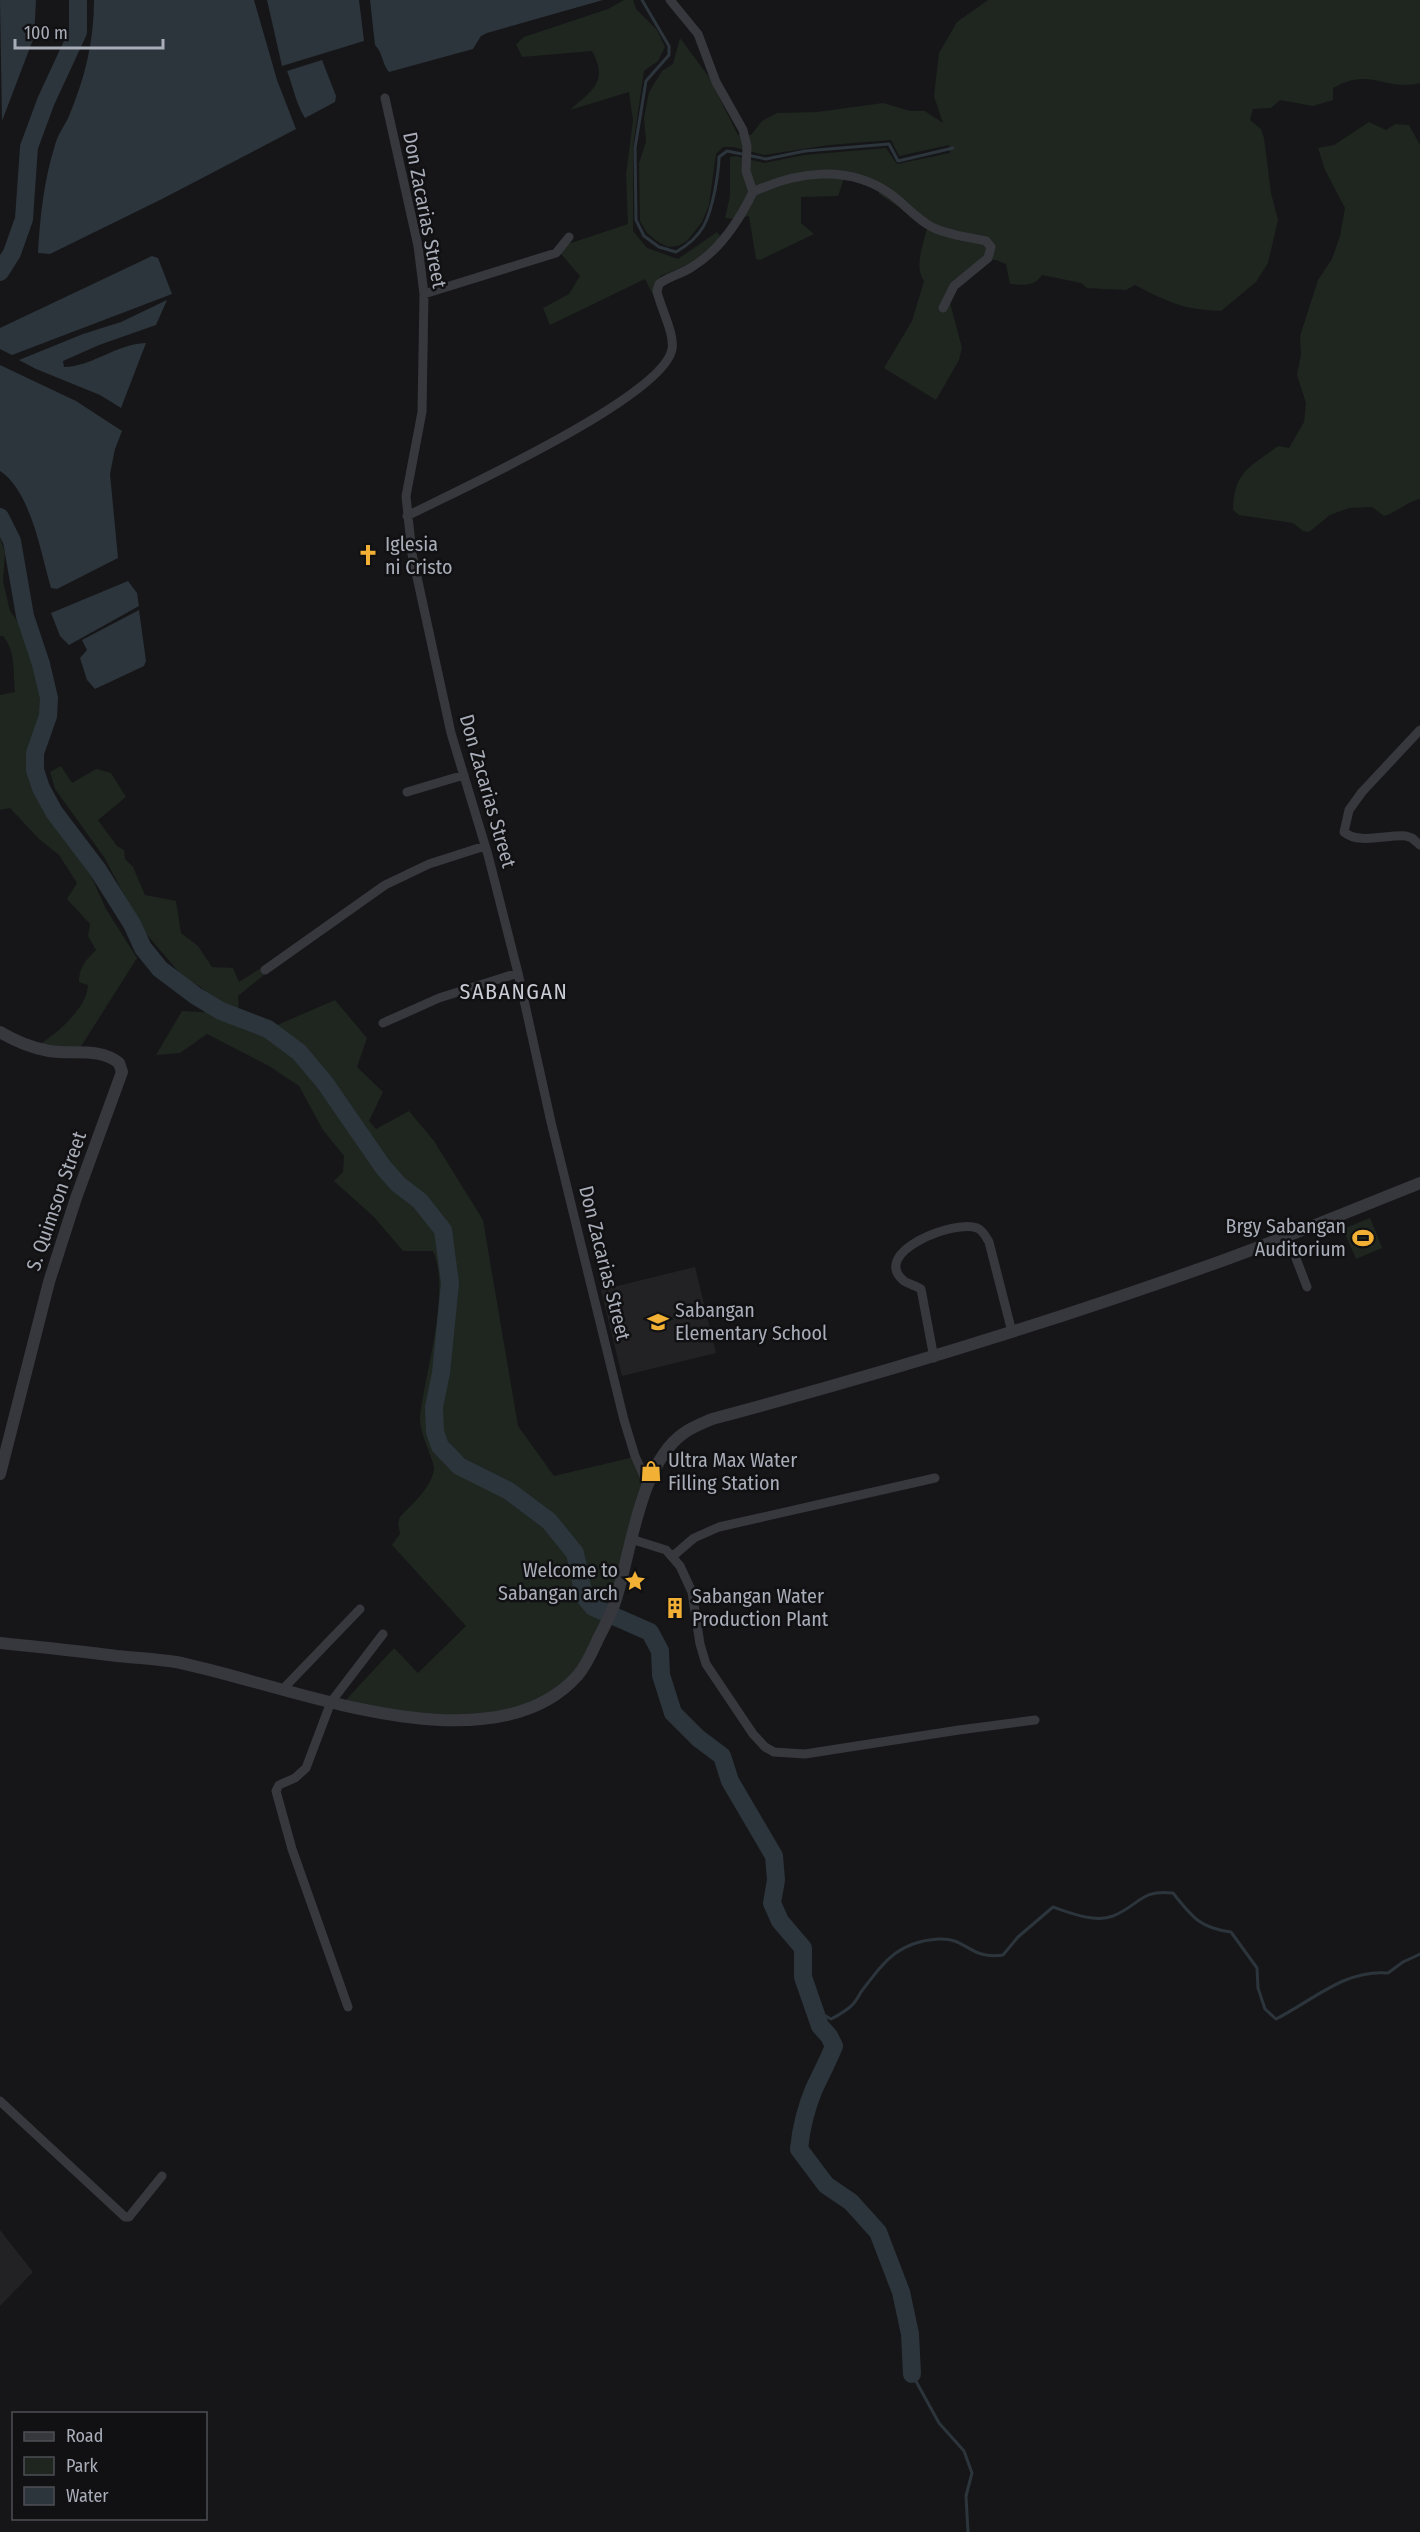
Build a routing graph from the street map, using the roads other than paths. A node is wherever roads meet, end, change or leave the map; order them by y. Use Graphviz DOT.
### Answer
graph roads {
  1 [pos="670,0"];
  2 [pos="385,98"];
  3 [pos="753,192"];
  4 [pos="569,237"];
  5 [pos="424,294"];
  6 [pos="943,308"];
  7 [pos="406,516"];
  8 [pos="1420,730"];
  9 [pos="464,775"];
  10 [pos="407,792"];
  11 [pos="1420,845"];
  12 [pos="485,846"];
  13 [pos="265,970"];
  14 [pos="518,973"];
  15 [pos="383,1023"];
  16 [pos="0,1032"];
  17 [pos="1420,1183"];
  18 [pos="1287,1235"];
  19 [pos="1307,1287"];
  20 [pos="1012,1332"];
  21 [pos="934,1358"];
  22 [pos="0,1474"];
  23 [pos="935,1478"];
  24 [pos="648,1485"];
  25 [pos="631,1539"];
  26 [pos="673,1556"];
  27 [pos="360,1610"];
  28 [pos="383,1634"];
  29 [pos="0,1643"];
  30 [pos="282,1690"];
  31 [pos="331,1702"];
  32 [pos="1035,1720"];
  33 [pos="348,2007"];
  34 [pos="0,2101"];
  35 [pos="162,2176"];
  1 -- 3 [label="street"];
  2 -- 5 [label="street, Don Zacarias Street"];
  3 -- 6 [label="street"];
  3 -- 7 [label="street"];
  4 -- 5 [label="street"];
  5 -- 7 [label="street, Don Zacarias Street"];
  7 -- 9 [label="street, Don Zacarias Street"];
  8 -- 11 [label="street"];
  9 -- 10 [label="street"];
  9 -- 12 [label="street, Don Zacarias Street"];
  12 -- 13 [label="street"];
  12 -- 14 [label="street, Don Zacarias Street"];
  14 -- 15 [label="street"];
  14 -- 24 [label="street, Don Zacarias Street"];
  16 -- 22 [label="street, S. Quimson Street"];
  17 -- 18 [label="street"];
  18 -- 19 [label="street"];
  18 -- 20 [label="street"];
  20 -- 21 [label="street"];
  20 -- 21 [label="street"];
  21 -- 24 [label="street"];
  23 -- 26 [label="street"];
  24 -- 25 [label="street"];
  25 -- 26 [label="street"];
  25 -- 31 [label="street"];
  26 -- 32 [label="street"];
  27 -- 30 [label="street"];
  28 -- 31 [label="street"];
  29 -- 30 [label="street"];
  30 -- 31 [label="street"];
  31 -- 33 [label="street"];
  34 -- 35 [label="street"];
}
